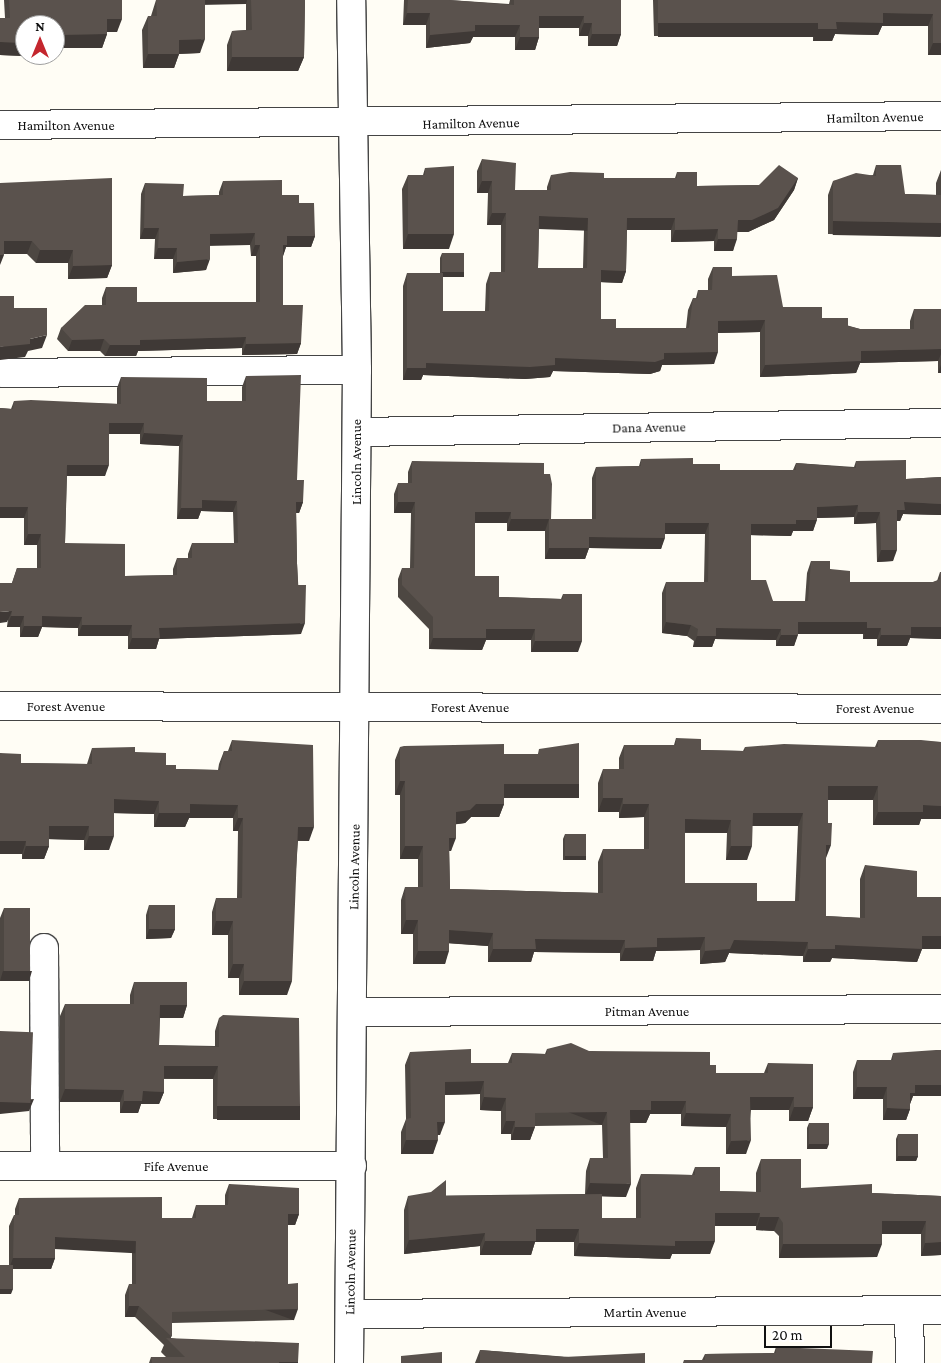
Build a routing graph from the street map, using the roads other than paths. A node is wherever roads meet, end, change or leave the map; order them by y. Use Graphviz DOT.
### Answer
graph roads {
  1 [pos="351,0"];
  2 [pos="941,116"];
  3 [pos="352,124"];
  4 [pos="0,125"];
  5 [pos="357,370"];
  6 [pos="1,373"];
  7 [pos="941,423"];
  8 [pos="357,432"];
  9 [pos="0,706"];
  10 [pos="355,707"];
  11 [pos="941,709"];
  12 [pos="44,948"];
  13 [pos="941,1009"];
  14 [pos="353,1012"];
  15 [pos="0,1166"];
  16 [pos="45,1166"];
  17 [pos="352,1166"];
  18 [pos="910,1310"];
  19 [pos="941,1310"];
  20 [pos="350,1314"];
  21 [pos="349,1363"];
  22 [pos="910,1363"];
  1 -- 3 [label="street, Lincoln Avenue"];
  2 -- 3 [label="street, Hamilton Avenue"];
  3 -- 4 [label="street, Hamilton Avenue"];
  3 -- 5 [label="street, Lincoln Avenue"];
  5 -- 6 [label="street"];
  5 -- 8 [label="street, Lincoln Avenue"];
  7 -- 8 [label="street, Dana Avenue"];
  8 -- 10 [label="street, Lincoln Avenue"];
  9 -- 10 [label="street, Forest Avenue"];
  10 -- 11 [label="street, Forest Avenue"];
  10 -- 14 [label="street, Lincoln Avenue"];
  12 -- 16 [label="street"];
  13 -- 14 [label="street, Pitman Avenue"];
  14 -- 17 [label="street, Lincoln Avenue"];
  15 -- 16 [label="street, Fife Avenue"];
  16 -- 17 [label="street, Fife Avenue"];
  17 -- 20 [label="street, Lincoln Avenue"];
  18 -- 19 [label="street, Martin Avenue"];
  18 -- 20 [label="street, Martin Avenue"];
  18 -- 22 [label="street"];
  20 -- 21 [label="street, Lincoln Avenue"];
}
